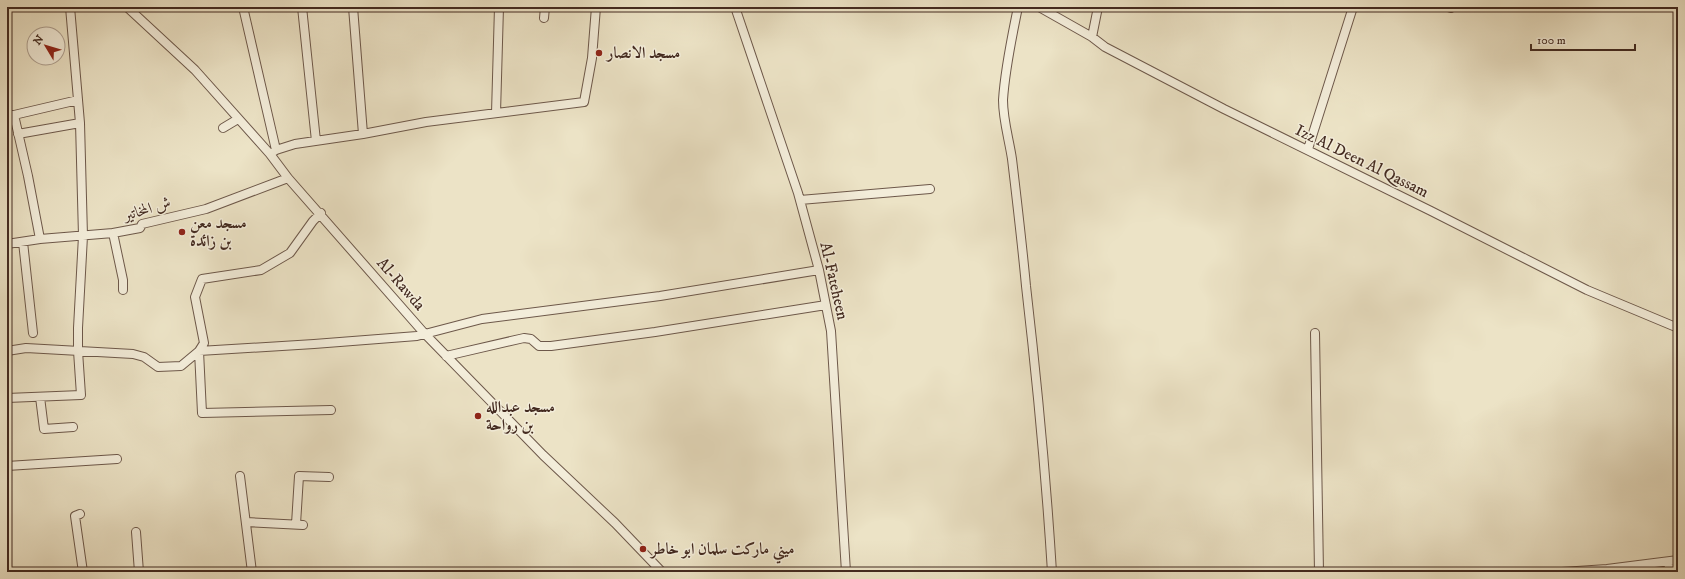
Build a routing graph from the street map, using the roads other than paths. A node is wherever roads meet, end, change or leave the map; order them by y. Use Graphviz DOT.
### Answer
graph roads {
  1 [pos="70,7"];
  2 [pos="127,7"];
  3 [pos="243,7"];
  4 [pos="302,7"];
  5 [pos="353,7"];
  6 [pos="499,7"];
  7 [pos="545,7"];
  8 [pos="596,7"];
  9 [pos="735,7"];
  10 [pos="1018,7"];
  11 [pos="1039,7"];
  12 [pos="1098,7"];
  13 [pos="1353,7"];
  14 [pos="544,18"];
  15 [pos="1092,37"];
  16 [pos="78,100"];
  17 [pos="496,113"];
  18 [pos="10,115"];
  19 [pos="238,119"];
  20 [pos="80,123"];
  21 [pos="223,128"];
  22 [pos="18,134"];
  23 [pos="363,134"];
  24 [pos="316,141"];
  25 [pos="1308,149"];
  26 [pos="273,152"];
  27 [pos="288,178"];
  28 [pos="930,189"];
  29 [pos="800,200"];
  30 [pos="321,213"];
  31 [pos="113,233"];
  32 [pos="84,236"];
  33 [pos="40,239"];
  34 [pos="23,242"];
  35 [pos="7,244"];
  36 [pos="819,270"];
  37 [pos="123,290"];
  38 [pos="826,305"];
  39 [pos="1678,328"];
  40 [pos="33,333"];
  41 [pos="424,333"];
  42 [pos="1315,334"];
  43 [pos="7,351"];
  44 [pos="78,351"];
  45 [pos="199,351"];
  46 [pos="446,356"];
  47 [pos="40,397"];
  48 [pos="7,398"];
  49 [pos="331,410"];
  50 [pos="73,427"];
  51 [pos="117,459"];
  52 [pos="7,466"];
  53 [pos="240,476"];
  54 [pos="329,477"];
  55 [pos="80,514"];
  56 [pos="246,522"];
  57 [pos="136,532"];
  58 [pos="1678,560"];
  59 [pos="1667,562"];
  60 [pos="1607,571"];
  61 [pos="83,572"];
  62 [pos="139,572"];
  63 [pos="252,572"];
  64 [pos="662,572"];
  65 [pos="846,572"];
  66 [pos="1052,572"];
  67 [pos="1319,572"];
  68 [pos="1562,572"];
  69 [pos="1672,572"];
  1 -- 16 [label="street"];
  2 -- 19 [label="street, Al-Rawda"];
  3 -- 26 [label="street"];
  4 -- 24 [label="street"];
  5 -- 23 [label="street"];
  6 -- 17 [label="street"];
  7 -- 14 [label="street"];
  8 -- 17 [label="street"];
  9 -- 29 [label="street, Al-Fateheen"];
  10 -- 66 [label="street"];
  11 -- 15 [label="street, Izz Al Deen Al Qassam"];
  12 -- 15 [label="street"];
  13 -- 25 [label="street"];
  15 -- 25 [label="street, Izz Al Deen Al Qassam"];
  16 -- 18 [label="street"];
  16 -- 20 [label="street"];
  17 -- 23 [label="street"];
  18 -- 22 [label="street"];
  19 -- 21 [label="street"];
  19 -- 26 [label="street, Al-Rawda"];
  20 -- 22 [label="street"];
  20 -- 32 [label="street"];
  22 -- 33 [label="street"];
  23 -- 24 [label="street"];
  24 -- 26 [label="street"];
  25 -- 39 [label="street, Izz Al Deen Al Qassam"];
  26 -- 27 [label="street, Al-Rawda"];
  27 -- 30 [label="street, Al-Rawda"];
  27 -- 31 [label="street, ش المخاتير"];
  28 -- 29 [label="street"];
  29 -- 36 [label="street, Al-Fateheen"];
  30 -- 41 [label="street, Al-Rawda"];
  30 -- 45 [label="street"];
  31 -- 32 [label="street, ش المخاتير"];
  31 -- 37 [label="street"];
  32 -- 33 [label="street, ش المخاتير"];
  32 -- 44 [label="street"];
  33 -- 34 [label="street, ش المخاتير"];
  34 -- 35 [label="street, ش المخاتير"];
  34 -- 40 [label="street"];
  36 -- 38 [label="street, Al-Fateheen"];
  36 -- 41 [label="street"];
  38 -- 46 [label="street"];
  38 -- 65 [label="street, Al-Fateheen"];
  41 -- 45 [label="street"];
  41 -- 46 [label="street, Al-Rawda"];
  42 -- 67 [label="street"];
  43 -- 44 [label="street"];
  44 -- 45 [label="street"];
  44 -- 47 [label="street"];
  45 -- 49 [label="street"];
  46 -- 64 [label="street, Al-Rawda"];
  47 -- 48 [label="street"];
  47 -- 50 [label="street"];
  51 -- 52 [label="street"];
  53 -- 56 [label="street"];
  54 -- 56 [label="street"];
  55 -- 61 [label="street"];
  56 -- 63 [label="street"];
  57 -- 62 [label="street"];
  58 -- 59 [label="street"];
  59 -- 60 [label="street"];
  59 -- 69 [label="street"];
  60 -- 68 [label="street"];
}
